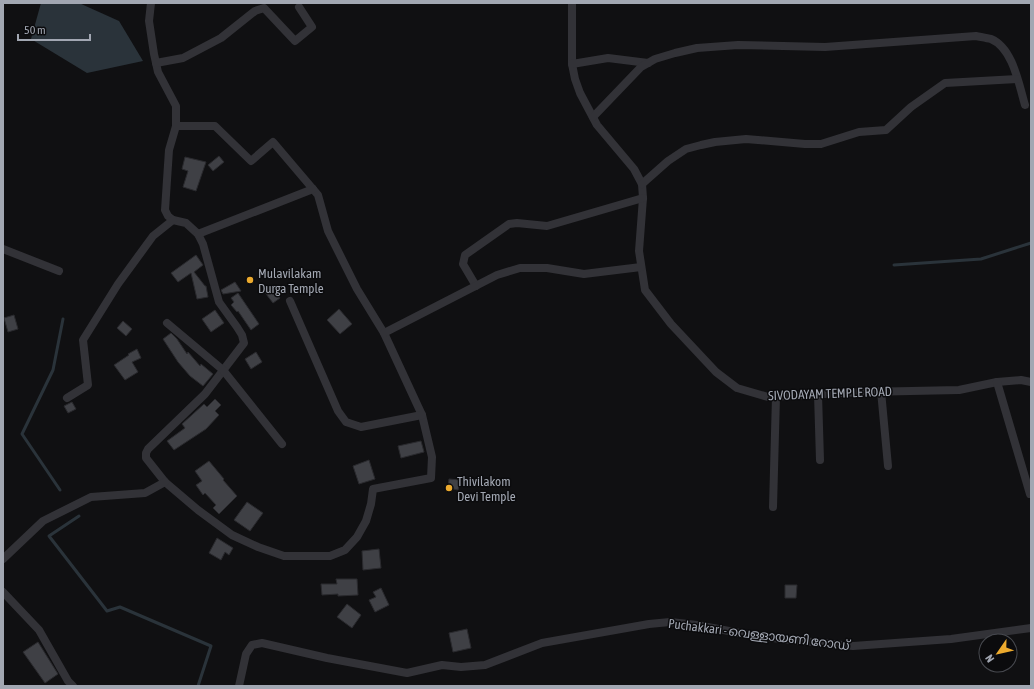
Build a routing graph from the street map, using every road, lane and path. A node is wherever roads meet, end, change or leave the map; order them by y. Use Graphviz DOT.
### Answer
graph roads {
  1 [pos="151,3"];
  2 [pos="572,3"];
  3 [pos="299,7"];
  4 [pos="156,62"];
  5 [pos="648,63"];
  6 [pos="572,64"];
  7 [pos="1017,79"];
  8 [pos="1025,105"];
  9 [pos="593,118"];
  10 [pos="176,126"];
  11 [pos="642,184"];
  12 [pos="313,189"];
  13 [pos="643,198"];
  14 [pos="173,220"];
  15 [pos="198,234"];
  16 [pos="3,249"];
  17 [pos="641,267"];
  18 [pos="59,271"];
  19 [pos="476,286"];
  20 [pos="290,301"];
  21 [pos="167,323"];
  22 [pos="384,333"];
  23 [pos="223,370"];
  24 [pos="997,382"];
  25 [pos="1031,382"];
  26 [pos="881,391"];
  27 [pos="818,394"];
  28 [pos="776,396"];
  29 [pos="67,398"];
  30 [pos="422,415"];
  31 [pos="282,444"];
  32 [pos="820,460"];
  33 [pos="888,466"];
  34 [pos="165,482"];
  35 [pos="1030,494"];
  36 [pos="773,506"];
  37 [pos="3,559"];
  38 [pos="3,592"];
  39 [pos="1031,628"];
  40 [pos="73,686"];
  41 [pos="239,686"];
  1 -- 4 [label="street"];
  2 -- 6 [label="street, SIVODAYAM TEMPLE ROAD"];
  3 -- 4 [label="street"];
  4 -- 10 [label="street"];
  5 -- 6 [label="street"];
  5 -- 7 [label="street"];
  5 -- 9 [label="street"];
  6 -- 9 [label="street, SIVODAYAM TEMPLE ROAD"];
  7 -- 8 [label="street"];
  7 -- 11 [label="street"];
  9 -- 11 [label="street, SIVODAYAM TEMPLE ROAD"];
  10 -- 12 [label="street"];
  10 -- 14 [label="street"];
  11 -- 13 [label="street, SIVODAYAM TEMPLE ROAD"];
  12 -- 15 [label="street"];
  12 -- 22 [label="street"];
  13 -- 17 [label="street, SIVODAYAM TEMPLE ROAD"];
  13 -- 19 [label="street"];
  14 -- 15 [label="street"];
  14 -- 29 [label="street"];
  15 -- 23 [label="street"];
  16 -- 18 [label="street"];
  17 -- 19 [label="street"];
  17 -- 28 [label="street, SIVODAYAM TEMPLE ROAD"];
  19 -- 22 [label="street"];
  20 -- 30 [label="street"];
  21 -- 23 [label="street"];
  22 -- 30 [label="street"];
  23 -- 31 [label="street"];
  23 -- 34 [label="street"];
  24 -- 25 [label="street, SIVODAYAM TEMPLE ROAD"];
  24 -- 26 [label="street, SIVODAYAM TEMPLE ROAD"];
  24 -- 35 [label="street"];
  26 -- 27 [label="street, SIVODAYAM TEMPLE ROAD"];
  26 -- 33 [label="street"];
  27 -- 28 [label="street, SIVODAYAM TEMPLE ROAD"];
  27 -- 32 [label="street"];
  28 -- 36 [label="street"];
  30 -- 34 [label="street"];
  34 -- 37 [label="street"];
  38 -- 40 [label="street"];
  39 -- 41 [label="street, Puchakkari - വെള്ളായണി റോഡ്"];
}
